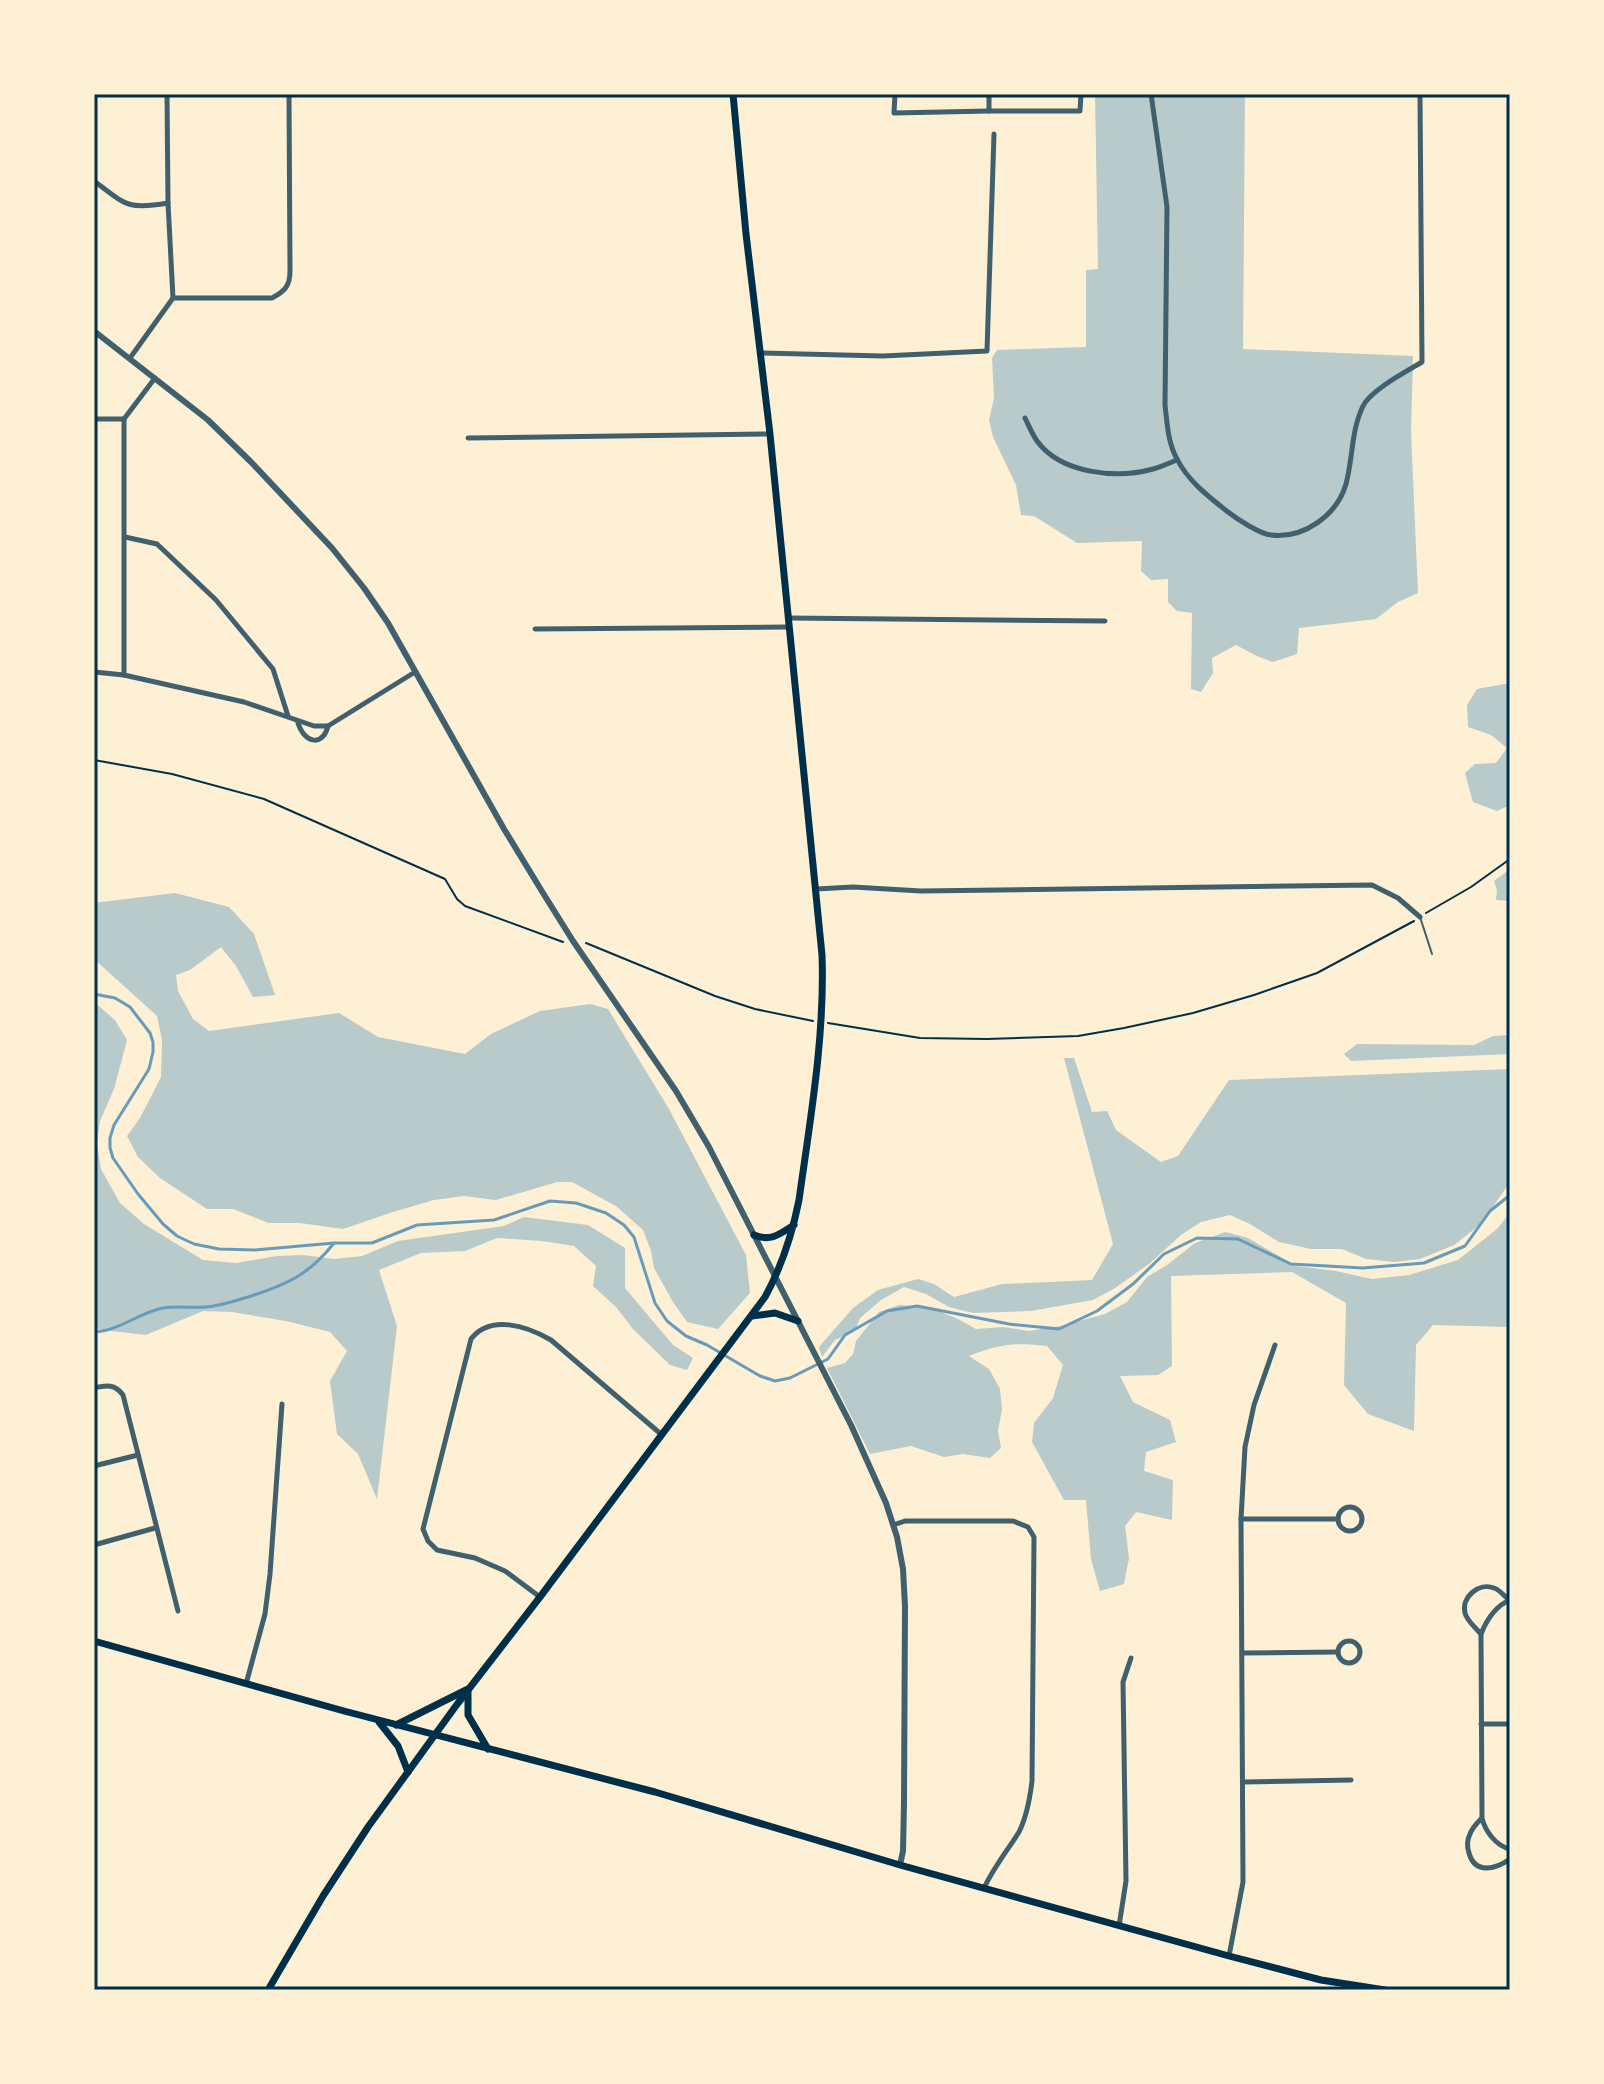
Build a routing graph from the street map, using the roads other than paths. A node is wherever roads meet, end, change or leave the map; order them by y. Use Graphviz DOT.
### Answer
graph roads {
  1 [pos="167,94"];
  2 [pos="289,94"];
  3 [pos="733,94"];
  4 [pos="895,94"];
  5 [pos="989,94"];
  6 [pos="1081,94"];
  7 [pos="1151,94"];
  8 [pos="1420,94"];
  9 [pos="989,111"];
  10 [pos="994,134"];
  11 [pos="94,181"];
  12 [pos="168,203"];
  13 [pos="173,298"];
  14 [pos="94,331"];
  15 [pos="761,353"];
  16 [pos="130,358"];
  17 [pos="155,378"];
  18 [pos="1025,418"];
  19 [pos="94,419"];
  20 [pos="124,419"];
  21 [pos="770,434"];
  22 [pos="468,438"];
  23 [pos="1177,460"];
  24 [pos="125,537"];
  25 [pos="787,618"];
  26 [pos="1105,621"];
  27 [pos="788,627"];
  28 [pos="535,629"];
  29 [pos="94,672"];
  30 [pos="415,672"];
  31 [pos="124,675"];
  32 [pos="288,717"];
  33 [pos="297,722"];
  34 [pos="328,726"];
  35 [pos="815,889"];
  36 [pos="1421,917"];
  37 [pos="1432,954"];
  38 [pos="794,1225"];
  39 [pos="754,1235"];
  40 [pos="776,1278"];
  41 [pos="750,1318"];
  42 [pos="798,1321"];
  43 [pos="1275,1345"];
  44 [pos="94,1388"];
  45 [pos="282,1404"];
  46 [pos="662,1435"];
  47 [pos="138,1455"];
  48 [pos="94,1466"];
  49 [pos="1241,1519"];
  50 [pos="1338,1519"];
  51 [pos="893,1525"];
  52 [pos="155,1528"];
  53 [pos="94,1545"];
  54 [pos="540,1597"];
  55 [pos="1510,1600"];
  56 [pos="178,1611"];
  57 [pos="1481,1634"];
  58 [pos="94,1641"];
  59 [pos="1338,1652"];
  60 [pos="1242,1653"];
  61 [pos="1131,1658"];
  62 [pos="246,1684"];
  63 [pos="468,1689"];
  64 [pos="377,1720"];
  65 [pos="1481,1724"];
  66 [pos="1510,1724"];
  67 [pos="396,1725"];
  68 [pos="435,1735"];
  69 [pos="488,1749"];
  70 [pos="408,1772"];
  71 [pos="1351,1780"];
  72 [pos="1244,1782"];
  73 [pos="1482,1818"];
  74 [pos="1510,1849"];
  75 [pos="1510,1859"];
  76 [pos="900,1865"];
  77 [pos="984,1889"];
  78 [pos="1119,1926"];
  79 [pos="1229,1956"];
  80 [pos="268,1990"];
  81 [pos="1385,1990"];
  1 -- 12 [label="street"];
  2 -- 13 [label="street"];
  3 -- 15 [label="main road"];
  4 -- 9 [label="street"];
  5 -- 9 [label="street"];
  6 -- 9 [label="street"];
  7 -- 23 [label="street"];
  8 -- 23 [label="street"];
  10 -- 15 [label="street"];
  11 -- 12 [label="street"];
  12 -- 13 [label="street"];
  13 -- 16 [label="street"];
  14 -- 16 [label="street"];
  15 -- 21 [label="main road"];
  16 -- 17 [label="street"];
  17 -- 20 [label="street"];
  17 -- 30 [label="street"];
  18 -- 23 [label="street"];
  19 -- 20 [label="street"];
  20 -- 24 [label="street"];
  21 -- 22 [label="street"];
  21 -- 25 [label="main road"];
  24 -- 31 [label="street"];
  24 -- 32 [label="street"];
  25 -- 26 [label="street"];
  25 -- 27 [label="main road"];
  27 -- 28 [label="street"];
  27 -- 35 [label="main road"];
  29 -- 31 [label="street"];
  30 -- 34 [label="street"];
  30 -- 39 [label="street"];
  31 -- 32 [label="street"];
  32 -- 33 [label="street"];
  33 -- 34 [label="street"];
  33 -- 34 [label="street"];
  35 -- 36 [label="street"];
  35 -- 38 [label="main road"];
  36 -- 37 [label="lane"];
  38 -- 39 [label="main road"];
  38 -- 40 [label="main road"];
  39 -- 40 [label="street"];
  40 -- 41 [label="main road"];
  40 -- 42 [label="street"];
  41 -- 42 [label="main road"];
  41 -- 46 [label="main road"];
  42 -- 51 [label="street"];
  43 -- 49 [label="street"];
  44 -- 47 [label="street"];
  45 -- 62 [label="street"];
  46 -- 54 [label="main road"];
  46 -- 54 [label="street"];
  47 -- 48 [label="street"];
  47 -- 52 [label="street"];
  49 -- 50 [label="street"];
  49 -- 60 [label="street"];
  50 -- 50 [label="street"];
  51 -- 76 [label="street"];
  51 -- 77 [label="street"];
  52 -- 53 [label="street"];
  52 -- 56 [label="street"];
  54 -- 63 [label="main road"];
  55 -- 57 [label="street"];
  55 -- 57 [label="street"];
  57 -- 65 [label="street"];
  58 -- 62 [label="main road"];
  59 -- 59 [label="street"];
  59 -- 60 [label="street"];
  60 -- 72 [label="street"];
  61 -- 78 [label="street"];
  62 -- 64 [label="main road"];
  63 -- 67 [label="main road"];
  63 -- 68 [label="main road"];
  63 -- 69 [label="main road"];
  64 -- 67 [label="main road"];
  64 -- 70 [label="main road"];
  65 -- 66 [label="street"];
  65 -- 73 [label="street"];
  67 -- 68 [label="main road"];
  68 -- 69 [label="main road"];
  68 -- 70 [label="main road"];
  69 -- 76 [label="main road"];
  70 -- 80 [label="main road"];
  71 -- 72 [label="street"];
  72 -- 79 [label="street"];
  73 -- 74 [label="street"];
  73 -- 75 [label="street"];
  76 -- 77 [label="main road"];
  77 -- 78 [label="main road"];
  78 -- 79 [label="main road"];
  79 -- 81 [label="main road"];
}
